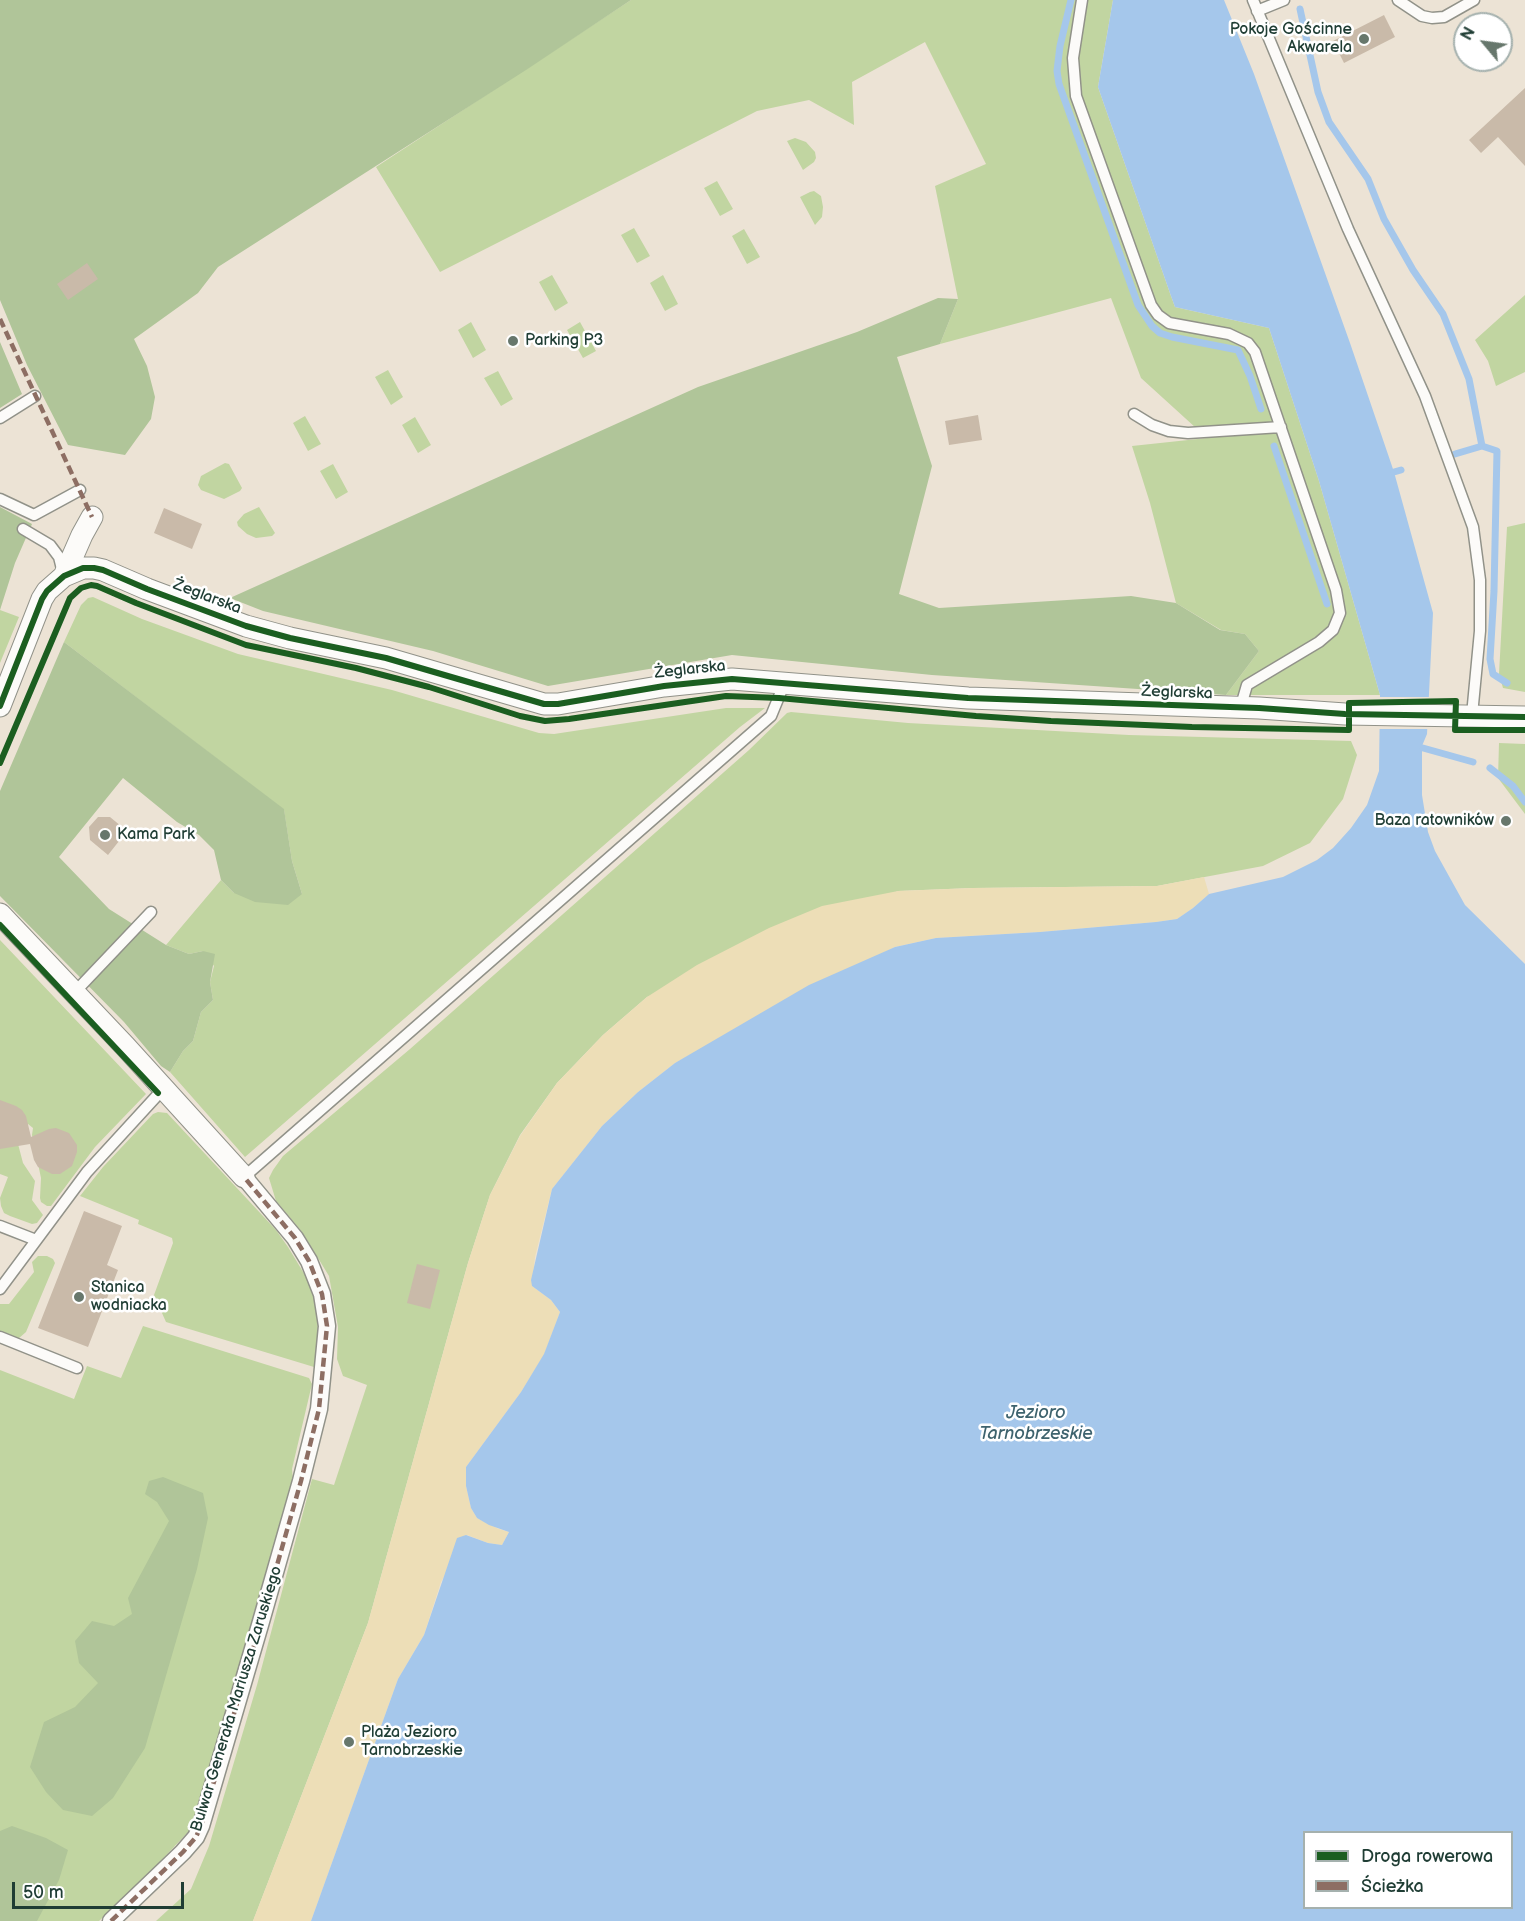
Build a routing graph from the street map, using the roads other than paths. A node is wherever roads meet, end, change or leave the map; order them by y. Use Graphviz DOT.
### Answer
graph roads {
  1 [pos="1082,0"];
  2 [pos="1284,0"];
  3 [pos="1398,0"];
  4 [pos="1474,0"];
  5 [pos="1255,5"];
  6 [pos="35,396"];
  7 [pos="1134,414"];
  8 [pos="0,418"];
  9 [pos="1281,427"];
  10 [pos="80,490"];
  11 [pos="0,499"];
  12 [pos="92,517"];
  13 [pos="23,529"];
  14 [pos="64,576"];
  15 [pos="785,682"];
  16 [pos="0,706"];
  17 [pos="1240,709"];
  18 [pos="1472,715"];
  19 [pos="1525,717"];
  20 [pos="151,912"];
  21 [pos="0,914"];
  22 [pos="74,993"];
  23 [pos="164,1088"];
  24 [pos="244,1177"];
  25 [pos="0,1226"];
  26 [pos="36,1240"];
  27 [pos="0,1289"];
  28 [pos="0,1337"];
  29 [pos="76,1368"];
  30 [pos="111,1921"];
  1 -- 9 [label="lane"];
  2 -- 5 [label="lane"];
  3 -- 4 [label="lane"];
  5 -- 18 [label="lane"];
  6 -- 8 [label="lane"];
  7 -- 9 [label="lane"];
  9 -- 17 [label="lane"];
  10 -- 11 [label="lane"];
  12 -- 14 [label="street"];
  13 -- 14 [label="lane"];
  14 -- 15 [label="street, Żeglarska"];
  14 -- 16 [label="street"];
  15 -- 17 [label="street, Żeglarska"];
  15 -- 24 [label="lane"];
  17 -- 18 [label="street, Żeglarska"];
  18 -- 19 [label="street, Żeglarska"];
  20 -- 22 [label="lane"];
  21 -- 22 [label="street"];
  22 -- 23 [label="street"];
  23 -- 24 [label="street"];
  23 -- 26 [label="lane"];
  24 -- 30 [label="street, Bulwar Generała Mariusza Zaruskiego"];
  25 -- 26 [label="lane"];
  26 -- 27 [label="lane"];
  28 -- 29 [label="lane"];
}
